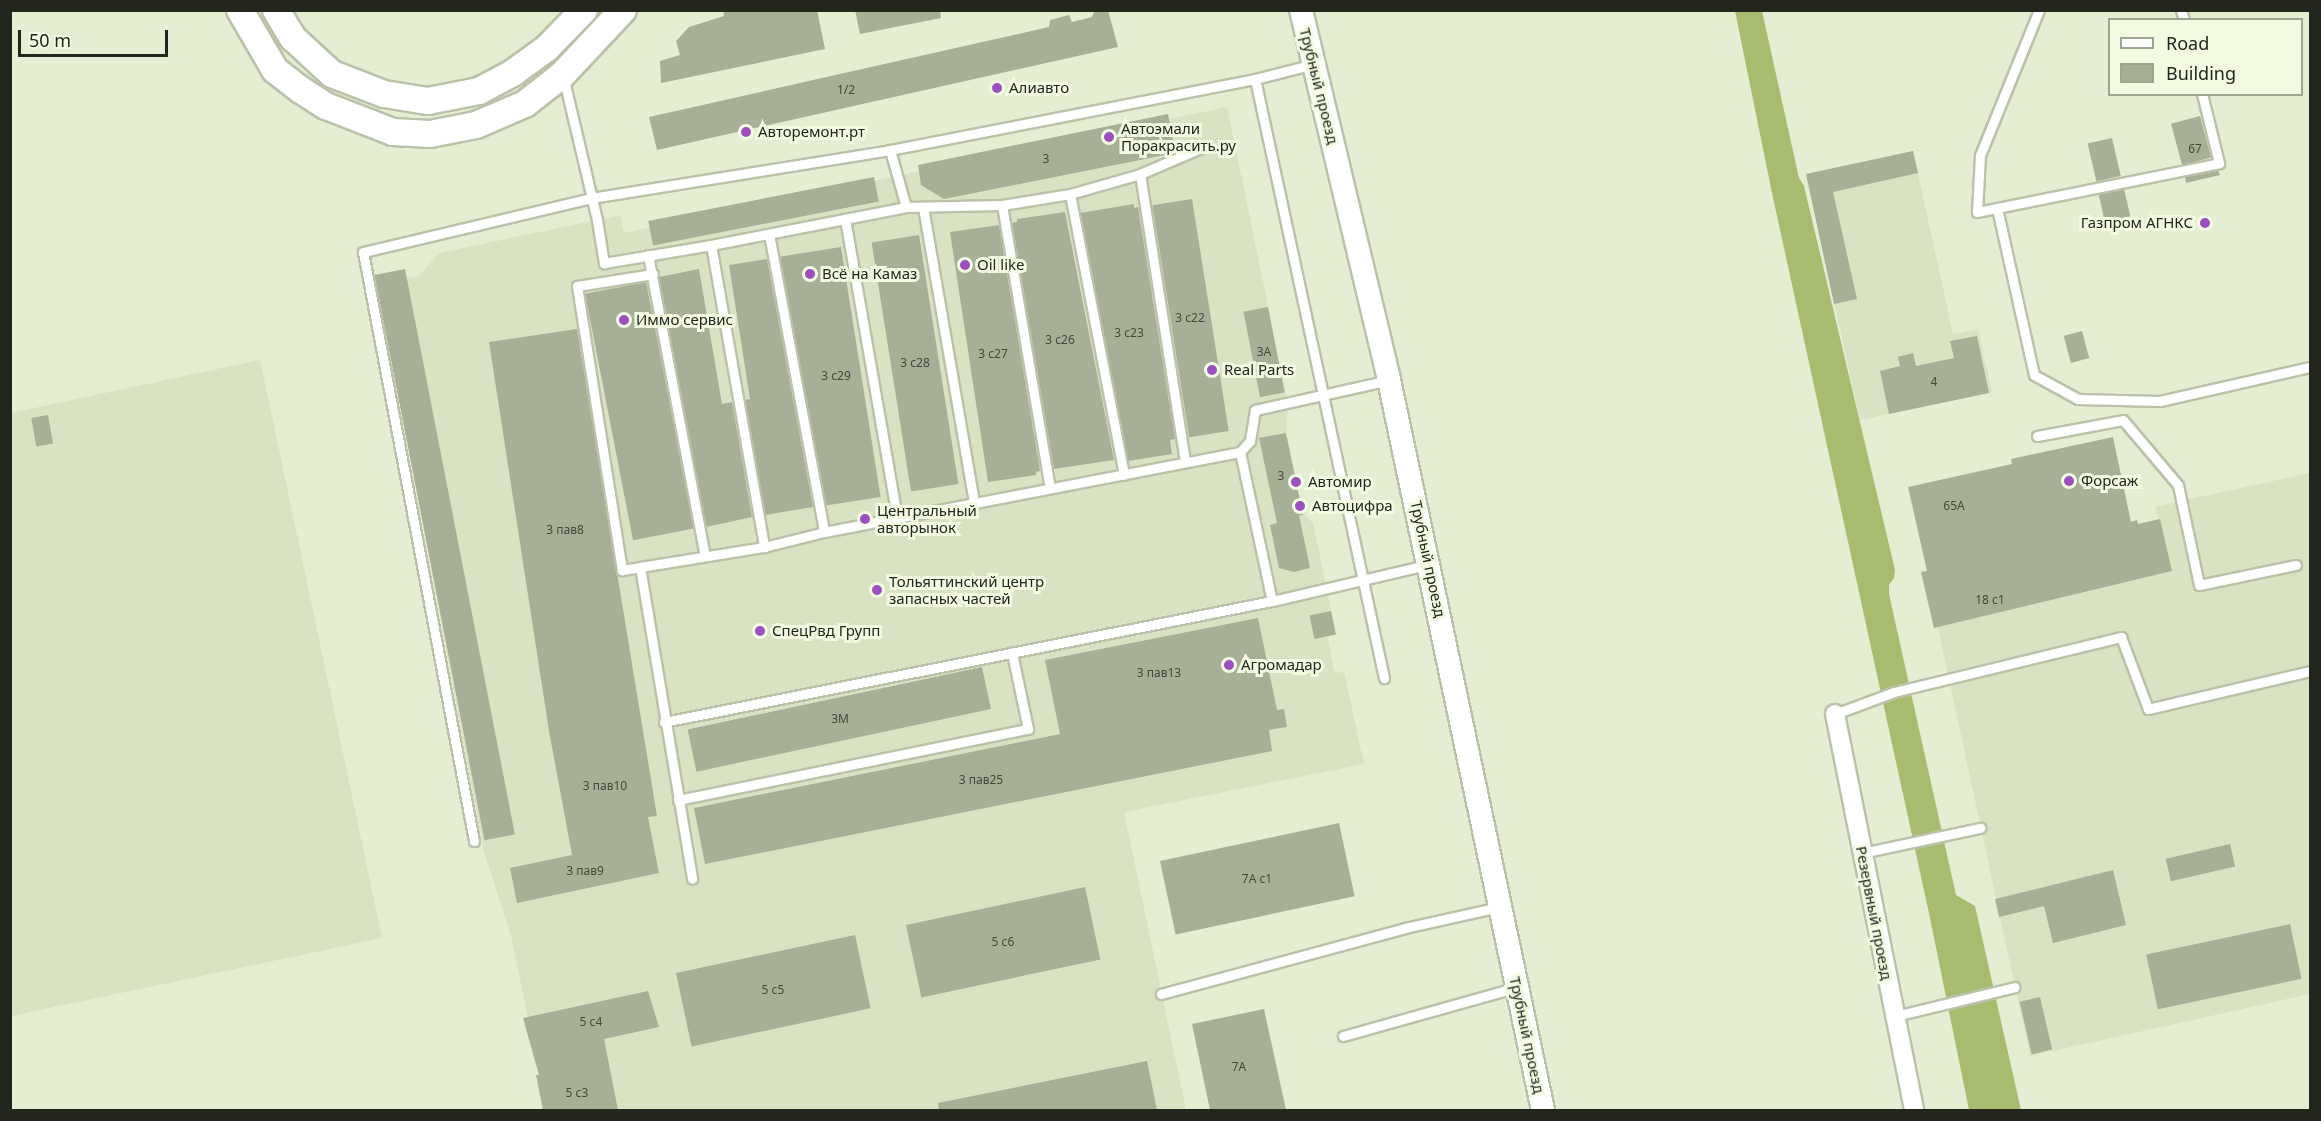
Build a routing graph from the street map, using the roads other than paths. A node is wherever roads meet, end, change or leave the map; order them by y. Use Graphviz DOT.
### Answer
graph roads {
  1 [pos="240,10"];
  2 [pos="276,10"];
  3 [pos="584,10"];
  4 [pos="623,10"];
  5 [pos="1301,10"];
  6 [pos="2039,10"];
  7 [pos="1314,64"];
  8 [pos="562,75"];
  9 [pos="1255,79"];
  10 [pos="2202,96"];
  11 [pos="1203,147"];
  12 [pos="890,150"];
  13 [pos="1140,174"];
  14 [pos="1070,194"];
  15 [pos="591,198"];
  16 [pos="1002,205"];
  17 [pos="906,207"];
  18 [pos="923,207"];
  19 [pos="1997,208"];
  20 [pos="845,219"];
  21 [pos="770,234"];
  22 [pos="711,245"];
  23 [pos="648,255"];
  24 [pos="653,274"];
  25 [pos="2310,367"];
  26 [pos="1389,380"];
  27 [pos="1322,396"];
  28 [pos="2037,436"];
  29 [pos="1240,452"];
  30 [pos="1185,462"];
  31 [pos="1124,474"];
  32 [pos="1050,488"];
  33 [pos="974,503"];
  34 [pos="897,518"];
  35 [pos="824,532"];
  36 [pos="764,547"];
  37 [pos="705,556"];
  38 [pos="1429,565"];
  39 [pos="2296,565"];
  40 [pos="640,567"];
  41 [pos="1363,580"];
  42 [pos="1272,601"];
  43 [pos="1012,653"];
  44 [pos="2310,671"];
  45 [pos="1384,678"];
  46 [pos="1835,714"];
  47 [pos="664,722"];
  48 [pos="678,800"];
  49 [pos="1980,828"];
  50 [pos="474,841"];
  51 [pos="1862,853"];
  52 [pos="692,879"];
  53 [pos="1500,906"];
  54 [pos="1517,987"];
  55 [pos="2015,987"];
  56 [pos="1161,993"];
  57 [pos="1894,1017"];
  58 [pos="1343,1036"];
  59 [pos="1543,1110"];
  60 [pos="1914,1110"];
  1 -- 8 [label="main road"];
  2 -- 3 [label="main road"];
  4 -- 8 [label="main road"];
  5 -- 7 [label="street, Трубный проезд"];
  6 -- 19 [label="lane"];
  7 -- 9 [label="lane"];
  7 -- 26 [label="street, Трубный проезд"];
  8 -- 15 [label="lane"];
  9 -- 12 [label="lane"];
  9 -- 27 [label="lane"];
  10 -- 19 [label="lane"];
  11 -- 13 [label="lane"];
  12 -- 15 [label="lane"];
  12 -- 17 [label="lane"];
  13 -- 14 [label="lane"];
  13 -- 30 [label="lane"];
  14 -- 16 [label="lane"];
  14 -- 31 [label="lane"];
  15 -- 23 [label="lane"];
  15 -- 50 [label="lane"];
  16 -- 18 [label="lane"];
  16 -- 32 [label="lane"];
  17 -- 18 [label="lane"];
  17 -- 20 [label="lane"];
  18 -- 33 [label="lane"];
  19 -- 25 [label="lane"];
  20 -- 21 [label="lane"];
  20 -- 34 [label="lane"];
  21 -- 22 [label="lane"];
  21 -- 35 [label="lane"];
  22 -- 23 [label="lane"];
  22 -- 36 [label="lane"];
  23 -- 24 [label="lane"];
  24 -- 37 [label="lane"];
  24 -- 40 [label="lane"];
  26 -- 27 [label="lane"];
  26 -- 38 [label="street, Трубный проезд"];
  27 -- 29 [label="lane"];
  27 -- 41 [label="lane"];
  28 -- 39 [label="lane"];
  29 -- 30 [label="lane"];
  29 -- 42 [label="lane"];
  30 -- 31 [label="lane"];
  31 -- 32 [label="lane"];
  32 -- 33 [label="lane"];
  33 -- 34 [label="lane"];
  34 -- 35 [label="lane"];
  35 -- 36 [label="lane"];
  36 -- 37 [label="lane"];
  37 -- 40 [label="lane"];
  38 -- 41 [label="lane"];
  38 -- 53 [label="street, Трубный проезд"];
  40 -- 47 [label="lane"];
  41 -- 42 [label="lane"];
  41 -- 45 [label="lane"];
  42 -- 43 [label="lane"];
  43 -- 47 [label="lane"];
  43 -- 48 [label="lane"];
  44 -- 46 [label="lane"];
  46 -- 51 [label="street, Резервный проезд"];
  47 -- 48 [label="lane"];
  48 -- 52 [label="lane"];
  49 -- 51 [label="lane"];
  51 -- 57 [label="street, Резервный проезд"];
  53 -- 54 [label="street, Трубный проезд"];
  53 -- 56 [label="lane"];
  54 -- 58 [label="lane"];
  54 -- 59 [label="street, Трубный проезд"];
  55 -- 57 [label="lane"];
  57 -- 60 [label="street, Резервный проезд"];
}
